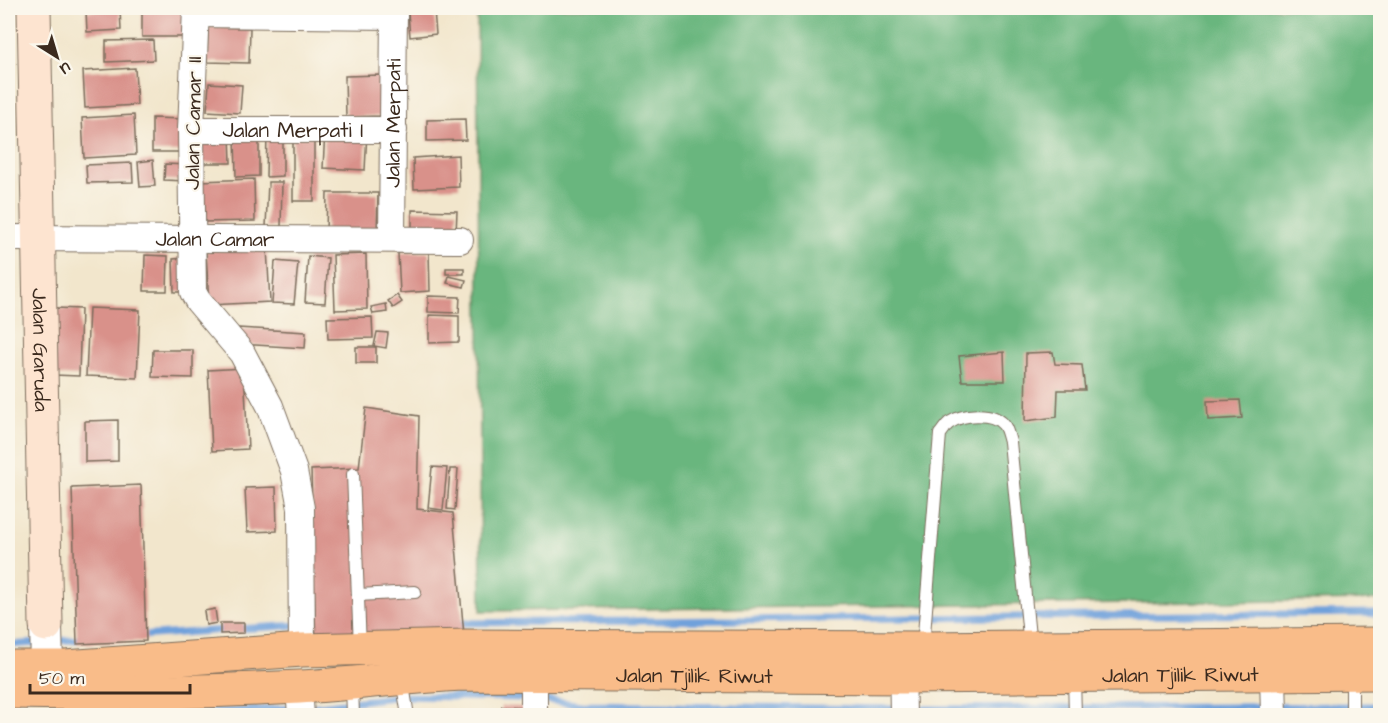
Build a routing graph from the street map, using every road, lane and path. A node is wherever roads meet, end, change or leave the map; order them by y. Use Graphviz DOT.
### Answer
graph roads {
  1 [pos="34,8"];
  2 [pos="196,11"];
  3 [pos="394,12"];
  4 [pos="191,130"];
  5 [pos="394,130"];
  6 [pos="8,238"];
  7 [pos="40,238"];
  8 [pos="193,239"];
  9 [pos="392,239"];
  10 [pos="460,240"];
  11 [pos="354,474"];
  12 [pos="415,592"];
  13 [pos="358,595"];
  14 [pos="46,625"];
  15 [pos="1380,644"];
  16 [pos="360,648"];
  17 [pos="1030,648"];
  18 [pos="302,650"];
  19 [pos="909,658"];
  20 [pos="8,667"];
  21 [pos="1366,673"];
  22 [pos="534,674"];
  23 [pos="1273,675"];
  24 [pos="1074,676"];
  25 [pos="402,678"];
  26 [pos="45,679"];
  27 [pos="351,682"];
  28 [pos="8,692"];
  29 [pos="300,701"];
  30 [pos="148,703"];
  31 [pos="353,716"];
  32 [pos="408,716"];
  33 [pos="534,716"];
  34 [pos="903,716"];
  35 [pos="1075,716"];
  36 [pos="1274,716"];
  37 [pos="1352,716"];
  1 -- 7 [label="main road, Jalan Garuda"];
  2 -- 3 [label="street"];
  2 -- 4 [label="street, Jalan Camar II"];
  3 -- 5 [label="street, Jalan Merpati"];
  4 -- 5 [label="street, Jalan Merpati I"];
  4 -- 8 [label="street, Jalan Camar II"];
  5 -- 9 [label="street, Jalan Merpati"];
  6 -- 7 [label="street, Jalan Camar"];
  7 -- 8 [label="street, Jalan Camar"];
  7 -- 14 [label="main road, Jalan Garuda"];
  8 -- 9 [label="street, Jalan Camar"];
  8 -- 18 [label="street, Jalan Camar II"];
  9 -- 10 [label="street, Jalan Camar"];
  11 -- 13 [label="lane"];
  12 -- 13 [label="lane"];
  13 -- 16 [label="lane"];
  14 -- 26 [label="street, Jalan Garuda"];
  15 -- 17 [label="highway, Jalan Tjilik Riwut"];
  16 -- 18 [label="highway, Jalan Tjilik Riwut"];
  16 -- 19 [label="highway, Jalan Tjilik Riwut"];
  17 -- 19 [label="highway, Jalan Tjilik Riwut"];
  17 -- 19 [label="lane"];
  18 -- 26 [label="highway, Jalan Tjilik Riwut"];
  19 -- 22 [label="highway, Jalan Tjilik Riwut"];
  19 -- 24 [label="highway, Jalan Tjilik Riwut"];
  19 -- 34 [label="street"];
  20 -- 26 [label="highway, Jalan Tjilik Riwut"];
  21 -- 23 [label="highway, Jalan Tjilik Riwut"];
  21 -- 37 [label="lane"];
  22 -- 25 [label="highway, Jalan Tjilik Riwut"];
  22 -- 33 [label="street"];
  23 -- 24 [label="highway, Jalan Tjilik Riwut"];
  23 -- 36 [label="street"];
  24 -- 35 [label="lane"];
  25 -- 27 [label="highway, Jalan Tjilik Riwut"];
  25 -- 32 [label="lane"];
  26 -- 28 [label="highway, Jalan Tjilik Riwut"];
  26 -- 30 [label="highway, Jalan Tjilik Riwut"];
  27 -- 29 [label="highway, Jalan Tjilik Riwut"];
  27 -- 31 [label="lane"];
  29 -- 30 [label="highway, Jalan Tjilik Riwut"];
}
